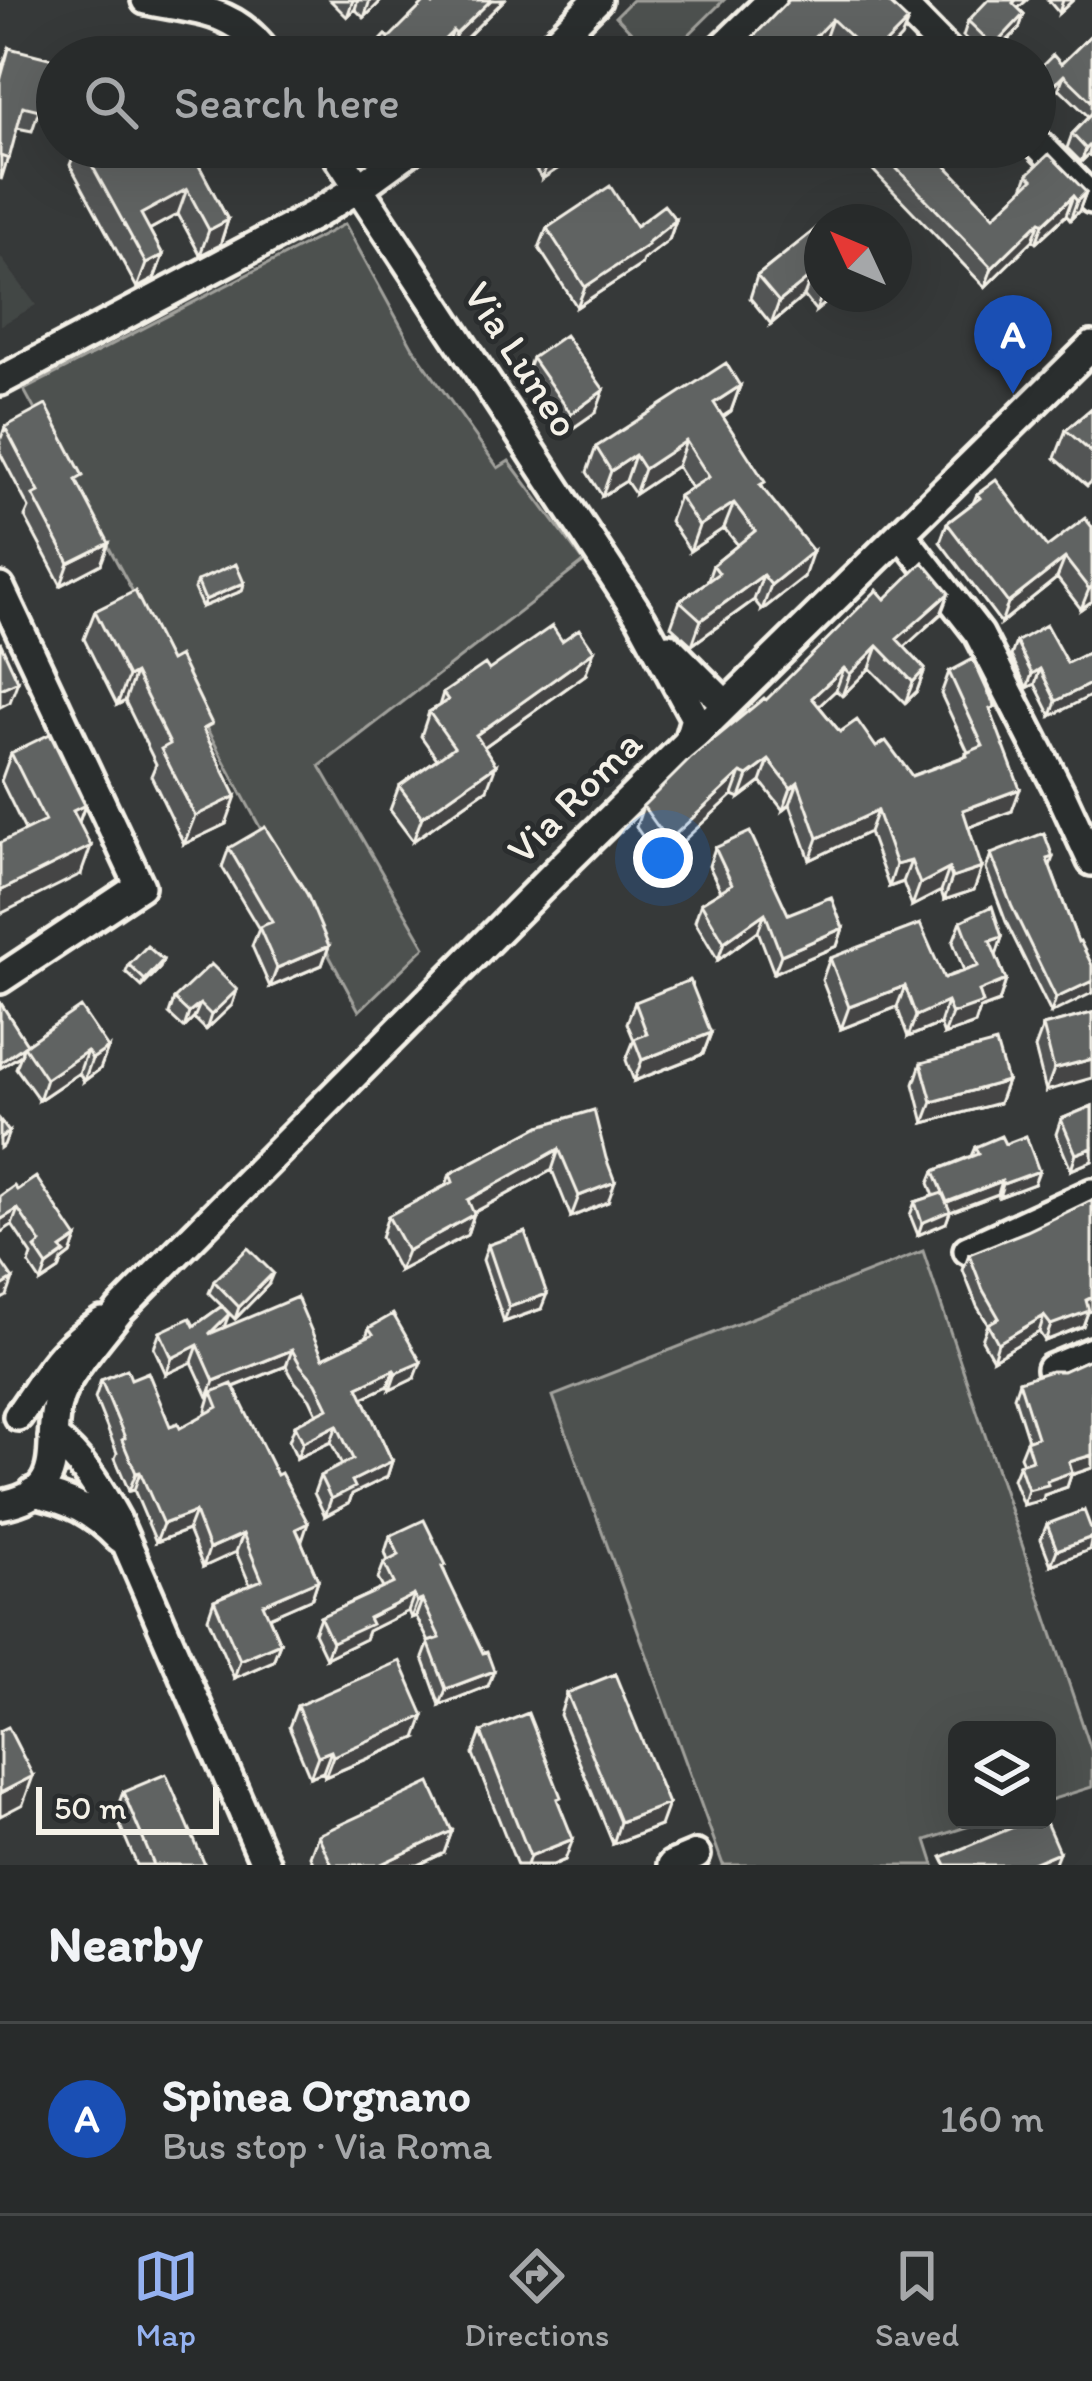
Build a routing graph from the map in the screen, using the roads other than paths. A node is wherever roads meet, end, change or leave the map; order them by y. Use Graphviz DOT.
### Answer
graph roads {
  1 [pos="146,0"];
  2 [pos="597,0"];
  3 [pos="772,0"];
  4 [pos="897,0"];
  5 [pos="253,36"];
  6 [pos="561,36"];
  7 [pos="735,36"];
  8 [pos="932,36"];
  9 [pos="1056,162"];
  10 [pos="347,168"];
  11 [pos="386,168"];
  12 [pos="360,187"];
  13 [pos="1092,199"];
  14 [pos="1092,346"];
  15 [pos="0,381"];
  16 [pos="902,535"];
  17 [pos="0,588"];
  18 [pos="641,619"];
  19 [pos="726,705"];
  20 [pos="688,742"];
  21 [pos="1092,861"];
  22 [pos="0,979"];
  23 [pos="1092,1193"];
  24 [pos="968,1250"];
  25 [pos="120,1310"];
  26 [pos="1092,1352"];
  27 [pos="1052,1370"];
  28 [pos="6,1414"];
  29 [pos="52,1435"];
  30 [pos="88,1471"];
  31 [pos="33,1492"];
  32 [pos="67,1501"];
  33 [pos="0,1505"];
  34 [pos="130,1550"];
  35 [pos="266,1865"];
  1 -- 5 [label="street"];
  2 -- 6 [label="street"];
  3 -- 7 [label="street"];
  4 -- 8 [label="street"];
  9 -- 13 [label="street"];
  10 -- 12 [label="street, Via Luneo"];
  11 -- 12 [label="street"];
  12 -- 15 [label="street"];
  12 -- 18 [label="street, Via Luneo"];
  14 -- 16 [label="street, Via Roma"];
  16 -- 19 [label="street, Via Roma"];
  16 -- 21 [label="street"];
  17 -- 22 [label="street"];
  18 -- 19 [label="street, Via Luneo"];
  18 -- 20 [label="street, Via Luneo"];
  19 -- 20 [label="street, Via Roma"];
  20 -- 25 [label="street, Via Roma"];
  23 -- 24 [label="street"];
  25 -- 28 [label="street, Via Roma"];
  25 -- 29 [label="street, Via Roma"];
  26 -- 27 [label="street"];
  28 -- 29 [label="street, Via Roma"];
  29 -- 30 [label="street"];
  29 -- 31 [label="street, Via Roma"];
  30 -- 32 [label="street"];
  30 -- 34 [label="street"];
  31 -- 32 [label="street"];
  31 -- 33 [label="street"];
  32 -- 34 [label="street"];
  34 -- 35 [label="street"];
}
